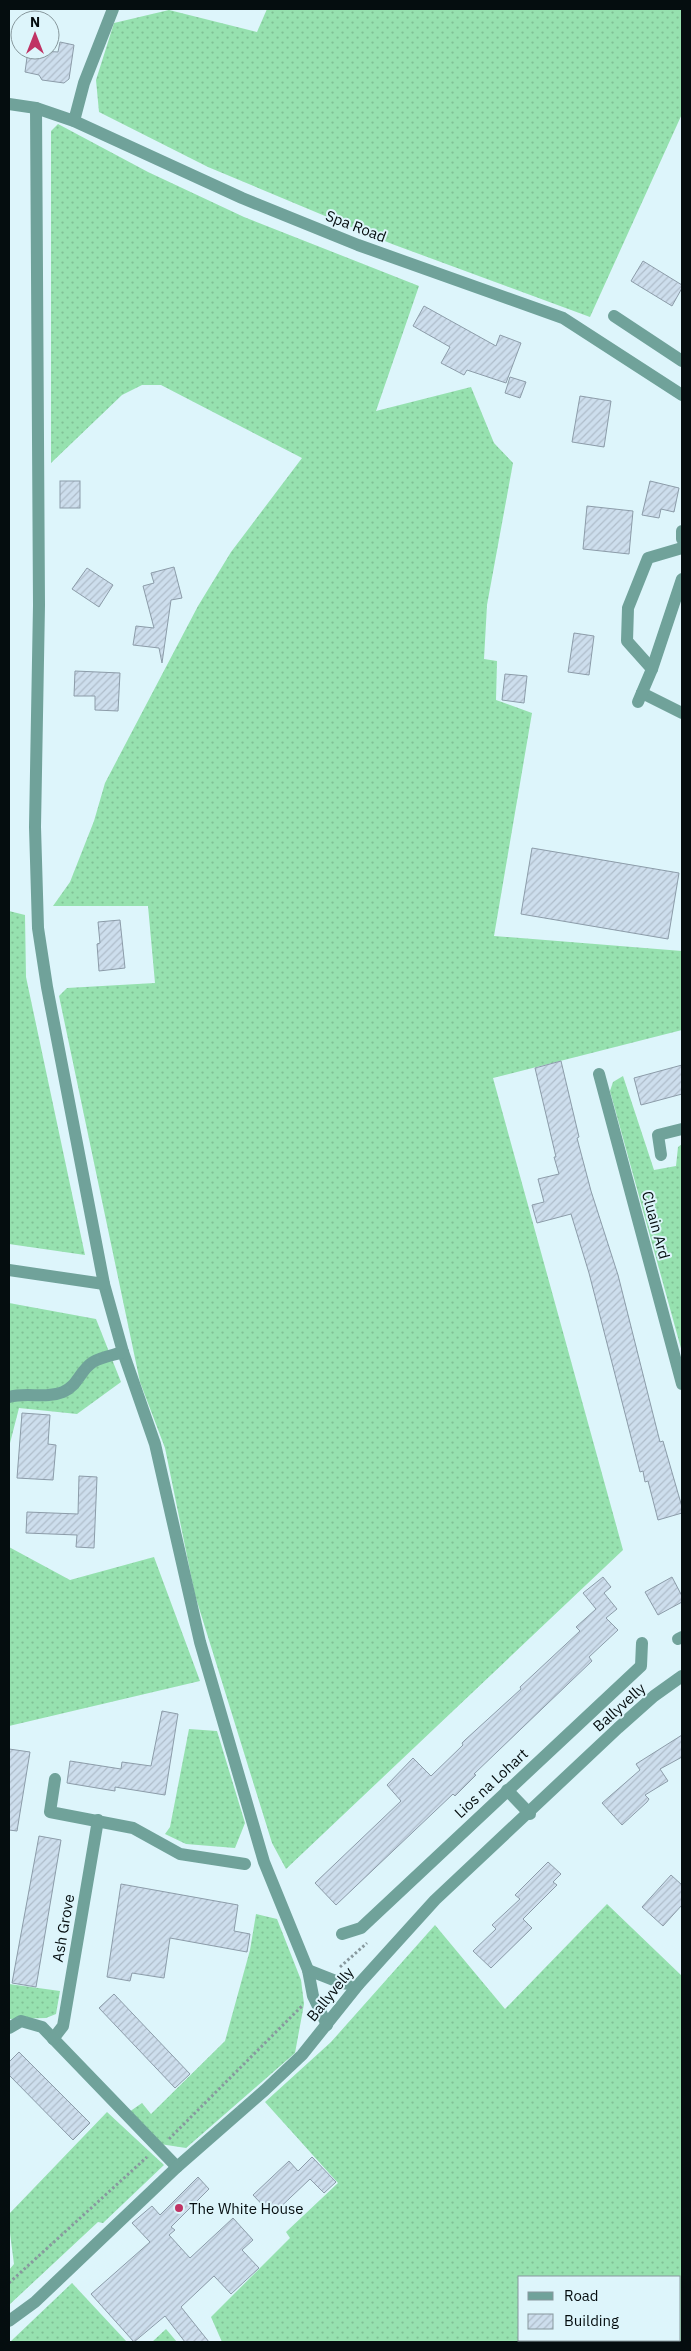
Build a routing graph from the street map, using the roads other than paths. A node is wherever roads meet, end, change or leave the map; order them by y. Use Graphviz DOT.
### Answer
graph roads {
  1 [pos="113,9"];
  2 [pos="9,104"];
  3 [pos="36,108"];
  4 [pos="74,121"];
  5 [pos="614,316"];
  6 [pos="682,361"];
  7 [pos="682,395"];
  8 [pos="682,531"];
  9 [pos="682,539"];
  10 [pos="682,548"];
  11 [pos="681,585"];
  12 [pos="652,669"];
  13 [pos="682,713"];
  14 [pos="599,1074"];
  15 [pos="682,1129"];
  16 [pos="661,1155"];
  17 [pos="9,1270"];
  18 [pos="104,1284"];
  19 [pos="123,1352"];
  20 [pos="682,1384"];
  21 [pos="9,1397"];
  22 [pos="642,1643"];
  23 [pos="677,1679"];
  24 [pos="55,1779"];
  25 [pos="507,1790"];
  26 [pos="530,1814"];
  27 [pos="98,1820"];
  28 [pos="245,1864"];
  29 [pos="342,1934"];
  30 [pos="308,1970"];
  31 [pos="358,1985"];
  32 [pos="327,2025"];
  33 [pos="9,2028"];
  34 [pos="53,2039"];
  35 [pos="178,2167"];
  36 [pos="9,2321"];
  1 -- 4 [label="street"];
  2 -- 3 [label="street, Spa Road"];
  3 -- 4 [label="street, Spa Road"];
  3 -- 18 [label="street"];
  4 -- 7 [label="street, Spa Road"];
  5 -- 6 [label="street"];
  8 -- 9 [label="street"];
  10 -- 12 [label="street"];
  11 -- 12 [label="street"];
  12 -- 13 [label="street"];
  14 -- 20 [label="street, Cluain Ard"];
  15 -- 16 [label="street"];
  17 -- 18 [label="street"];
  18 -- 19 [label="street"];
  19 -- 21 [label="street"];
  19 -- 30 [label="street"];
  22 -- 25 [label="street, Lios na Lohart"];
  23 -- 26 [label="street, Ballyvelly"];
  24 -- 27 [label="street"];
  25 -- 26 [label="street"];
  25 -- 29 [label="street, Lios na Lohart"];
  26 -- 31 [label="street, Ballyvelly"];
  27 -- 28 [label="street"];
  27 -- 34 [label="street, Ash Grove"];
  30 -- 31 [label="street"];
  30 -- 32 [label="street"];
  31 -- 32 [label="street, Ballyvelly"];
  32 -- 35 [label="street, Ballyvelly"];
  33 -- 34 [label="street"];
  34 -- 35 [label="street"];
  35 -- 36 [label="street, Ballyvelly"];
}
